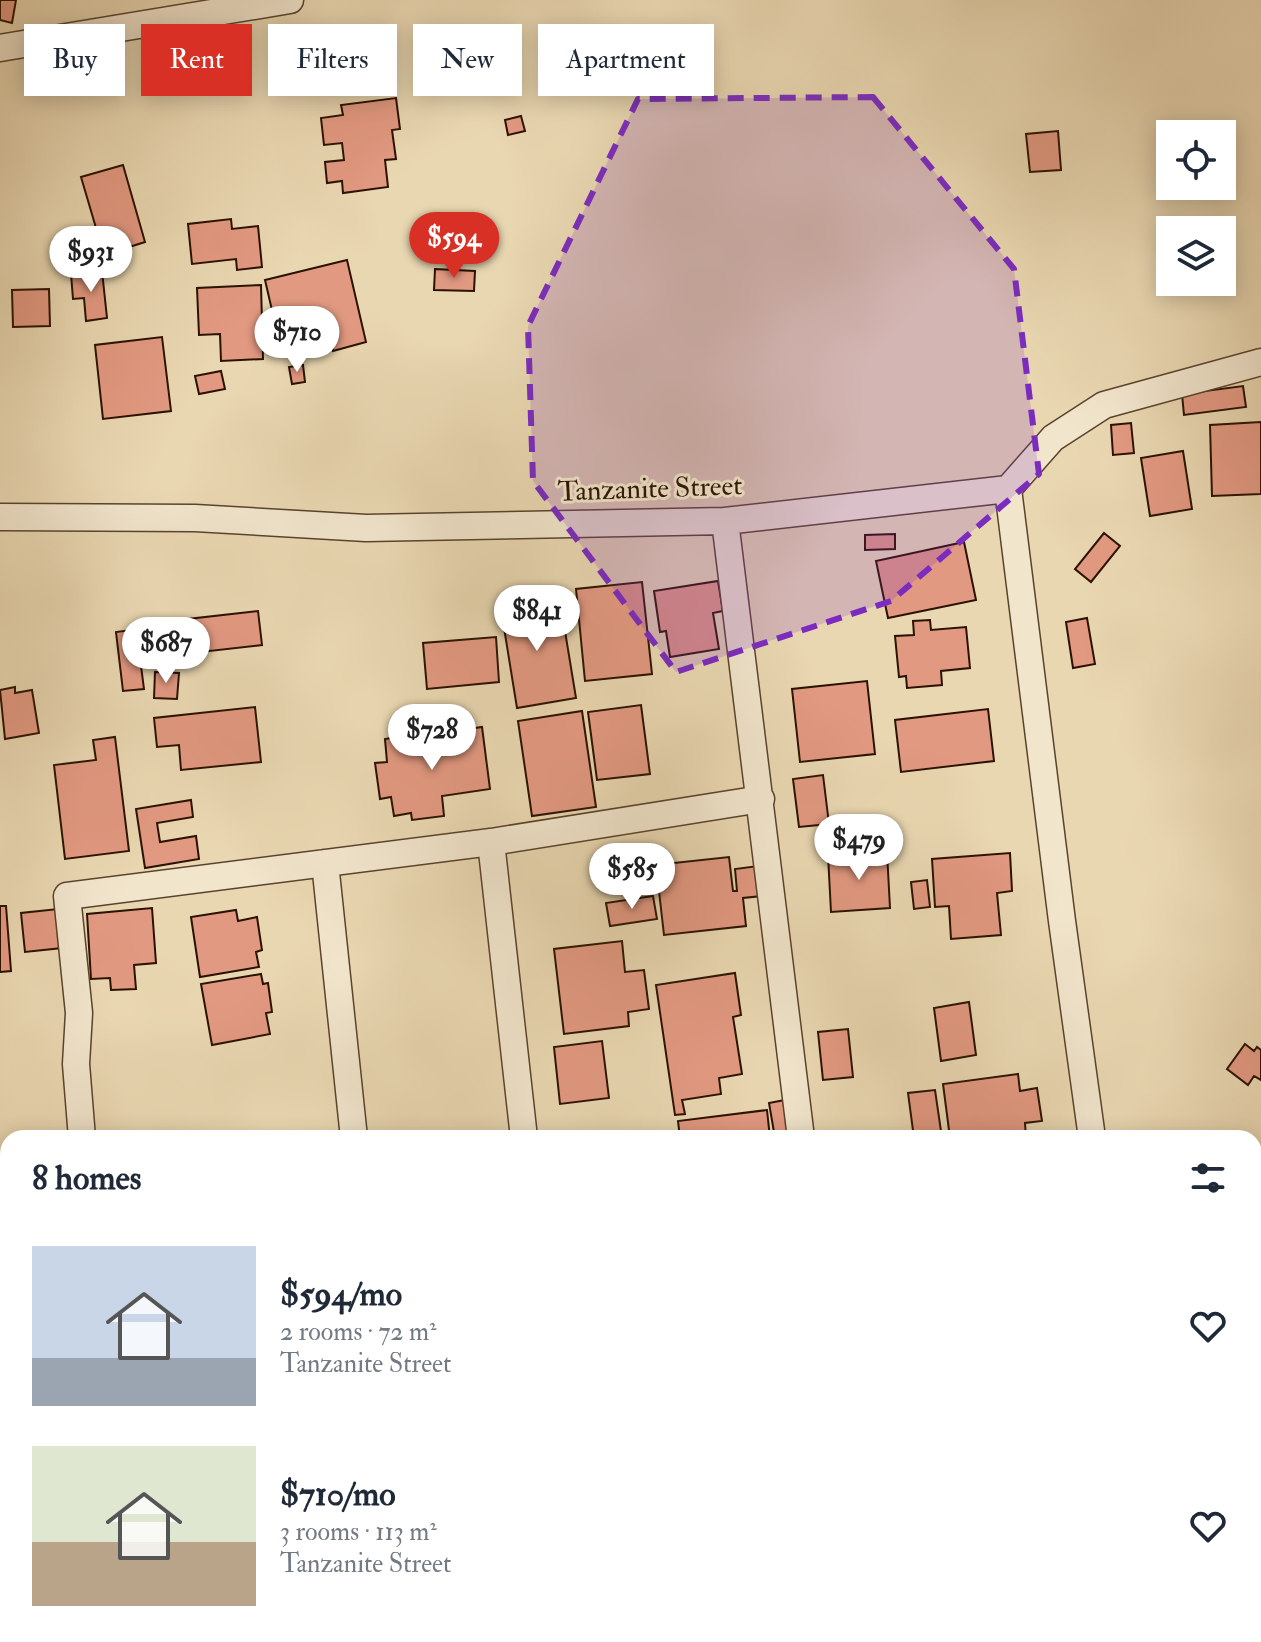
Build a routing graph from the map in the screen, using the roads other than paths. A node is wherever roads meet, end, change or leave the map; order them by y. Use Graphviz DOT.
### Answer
graph roads {
  1 [pos="290,0"];
  2 [pos="0,48"];
  3 [pos="1261,362"];
  4 [pos="1008,489"];
  5 [pos="0,517"];
  6 [pos="725,521"];
  7 [pos="761,799"];
  8 [pos="491,842"];
  9 [pos="325,863"];
  10 [pos="81,1130"];
  11 [pos="353,1130"];
  12 [pos="523,1130"];
  13 [pos="800,1130"];
  14 [pos="1091,1130"];
  1 -- 2 [label="street"];
  3 -- 4 [label="street"];
  4 -- 6 [label="street, Tanzanite Street"];
  4 -- 14 [label="street"];
  5 -- 6 [label="street, Tanzanite Street"];
  6 -- 7 [label="street"];
  7 -- 8 [label="street"];
  7 -- 13 [label="street"];
  8 -- 9 [label="street"];
  8 -- 12 [label="street"];
  9 -- 10 [label="street"];
  9 -- 11 [label="street"];
}
